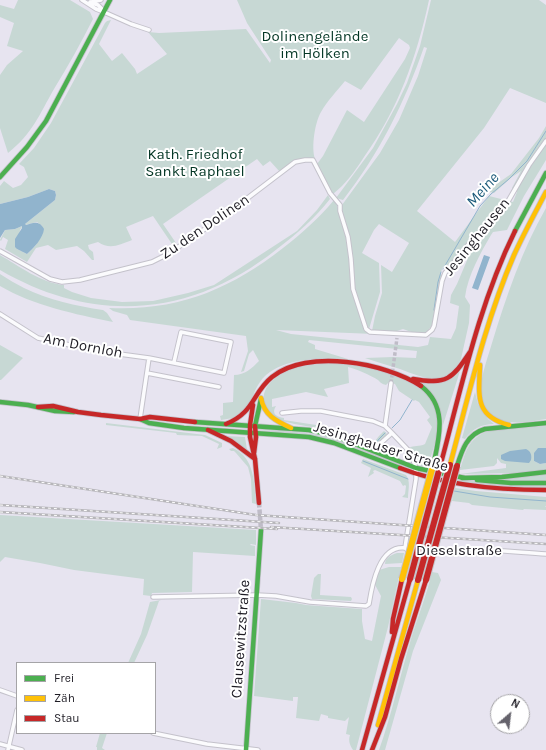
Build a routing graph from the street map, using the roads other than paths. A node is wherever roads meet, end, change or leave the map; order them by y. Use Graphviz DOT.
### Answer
graph roads {
  1 [pos="83,0"];
  2 [pos="101,0"];
  3 [pos="110,0"];
  4 [pos="90,2"];
  5 [pos="104,12"];
  6 [pos="150,30"];
  7 [pos="546,141"];
  8 [pos="313,160"];
  9 [pos="546,173"];
  10 [pos="0,177"];
  11 [pos="546,192"];
  12 [pos="0,250"];
  13 [pos="0,314"];
  14 [pos="398,333"];
  15 [pos="398,338"];
  16 [pos="473,347"];
  17 [pos="480,356"];
  18 [pos="150,358"];
  19 [pos="174,362"];
  20 [pos="147,373"];
  21 [pos="400,376"];
  22 [pos="391,382"];
  23 [pos="262,386"];
  24 [pos="218,387"];
  25 [pos="261,398"];
  26 [pos="0,402"];
  27 [pos="253,404"];
  28 [pos="282,413"];
  29 [pos="140,419"];
  30 [pos="546,423"];
  31 [pos="226,424"];
  32 [pos="253,426"];
  33 [pos="384,426"];
  34 [pos="515,426"];
  35 [pos="291,428"];
  36 [pos="206,429"];
  37 [pos="253,433"];
  38 [pos="392,433"];
  39 [pos="372,451"];
  40 [pos="254,456"];
  41 [pos="416,471"];
  42 [pos="546,472"];
  43 [pos="462,478"];
  44 [pos="546,483"];
  45 [pos="546,490"];
  46 [pos="259,503"];
  47 [pos="260,530"];
  48 [pos="405,548"];
  49 [pos="546,554"];
  50 [pos="257,595"];
  51 [pos="153,597"];
  52 [pos="390,647"];
  53 [pos="0,690"];
  54 [pos="16,696"];
  55 [pos="16,714"];
  56 [pos="156,734"];
  57 [pos="0,744"];
  58 [pos="8,748"];
  59 [pos="246,749"];
  60 [pos="22,750"];
  61 [pos="258,750"];
  62 [pos="362,750"];
  63 [pos="372,750"];
  1 -- 4 [label="street"];
  1 -- 5 [label="street"];
  2 -- 4 [label="street"];
  3 -- 5 [label="main road"];
  4 -- 5 [label="street"];
  5 -- 6 [label="street"];
  5 -- 10 [label="main road"];
  7 -- 14 [label="street, Jesinghausen"];
  8 -- 12 [label="street, Zu den Dolinen"];
  8 -- 14 [label="street, Jesinghausen"];
  9 -- 16 [label="main road"];
  11 -- 17 [label="main road"];
  13 -- 18 [label="street, Am Dornloh"];
  14 -- 15 [label="street"];
  16 -- 21 [label="main road"];
  16 -- 52 [label="main road, bridge"];
  17 -- 34 [label="main road"];
  17 -- 63 [label="main road, bridge"];
  18 -- 19 [label="street, Am Dornloh"];
  18 -- 20 [label="street"];
  19 -- 19 [label="street, Am Dornloh"];
  20 -- 24 [label="street"];
  20 -- 29 [label="street"];
  21 -- 23 [label="main road"];
  21 -- 52 [label="main road, bridge"];
  22 -- 33 [label="street"];
  23 -- 25 [label="main road"];
  23 -- 27 [label="main road"];
  25 -- 32 [label="main road"];
  25 -- 35 [label="main road"];
  26 -- 29 [label="main road, Jesinghauser Straße"];
  27 -- 31 [label="main road"];
  27 -- 32 [label="main road"];
  28 -- 33 [label="street"];
  29 -- 31 [label="main road, Jesinghauser Straße"];
  29 -- 36 [label="main road, Jesinghauser Straße"];
  30 -- 34 [label="main road"];
  31 -- 32 [label="main road, Jesinghauser Straße"];
  32 -- 35 [label="main road, Jesinghauser Straße"];
  32 -- 37 [label="main road"];
  33 -- 38 [label="street"];
  34 -- 63 [label="main road, bridge"];
  35 -- 39 [label="main road, Jesinghauser Straße"];
  36 -- 37 [label="main road, Jesinghauser Straße"];
  36 -- 40 [label="main road"];
  37 -- 40 [label="main road"];
  37 -- 41 [label="main road, Jesinghauser Straße"];
  38 -- 39 [label="street"];
  38 -- 41 [label="street"];
  39 -- 41 [label="main road, Jesinghauser Straße"];
  40 -- 46 [label="main road"];
  41 -- 43 [label="main road, Jesinghauser Straße"];
  41 -- 45 [label="main road, Jesinghauser Straße"];
  41 -- 48 [label="street, Dieselstraße"];
  42 -- 43 [label="main road"];
  43 -- 44 [label="main road, Jesinghauser Straße"];
  47 -- 50 [label="main road, Clausewitzstraße"];
  48 -- 49 [label="street, Dieselstraße"];
  48 -- 50 [label="street"];
  50 -- 51 [label="street"];
  50 -- 59 [label="main road, Clausewitzstraße"];
  52 -- 62 [label="main road"];
  53 -- 54 [label="street"];
  55 -- 58 [label="street"];
  56 -- 59 [label="street"];
  57 -- 58 [label="street"];
  58 -- 60 [label="street"];
  59 -- 61 [label="street"];
}
